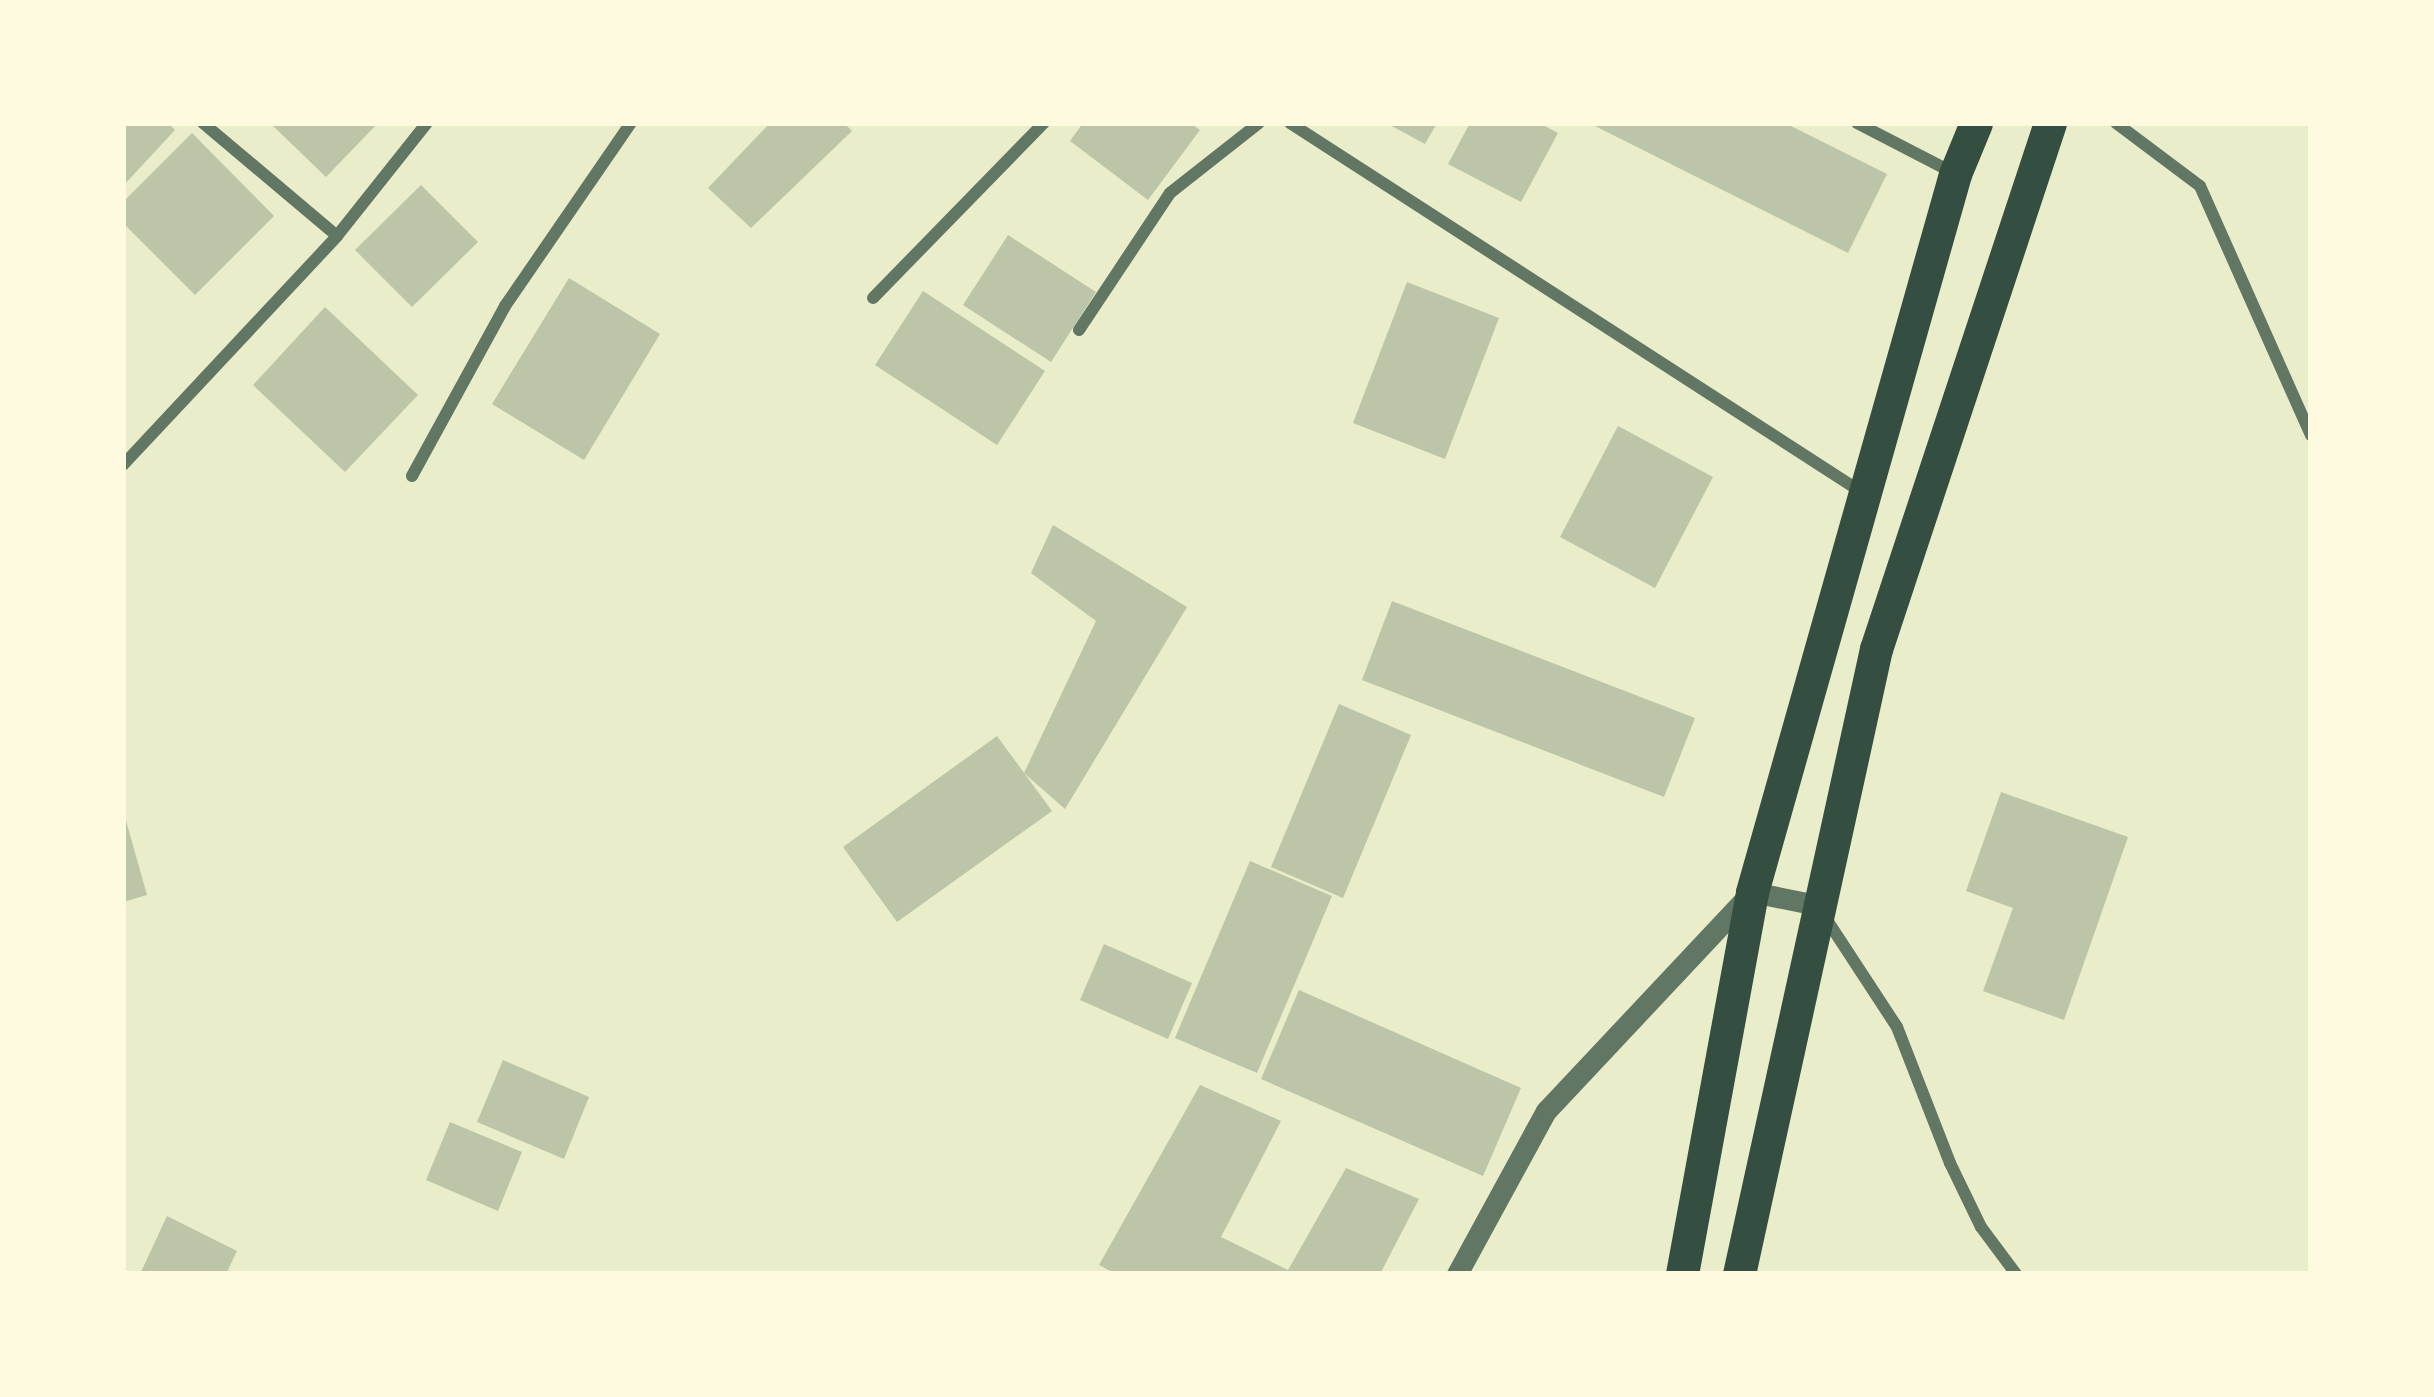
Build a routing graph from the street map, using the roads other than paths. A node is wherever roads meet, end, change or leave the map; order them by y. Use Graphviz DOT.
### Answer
graph roads {
  1 [pos="203,123"];
  2 [pos="427,123"];
  3 [pos="631,123"];
  4 [pos="1044,123"];
  5 [pos="1259,123"];
  6 [pos="1290,123"];
  7 [pos="1857,123"];
  8 [pos="1976,123"];
  9 [pos="2050,123"];
  10 [pos="2116,123"];
  11 [pos="1955,174"];
  12 [pos="337,236"];
  13 [pos="873,298"];
  14 [pos="1079,330"];
  15 [pos="2311,434"];
  16 [pos="123,465"];
  17 [pos="412,476"];
  18 [pos="1866,495"];
  19 [pos="1752,892"];
  20 [pos="1816,905"];
  21 [pos="1457,1274"];
  22 [pos="1682,1274"];
  23 [pos="1738,1274"];
  24 [pos="2016,1274"];
  1 -- 12 [label="street"];
  2 -- 12 [label="street"];
  3 -- 17 [label="street"];
  4 -- 13 [label="street"];
  5 -- 14 [label="street"];
  6 -- 18 [label="street"];
  7 -- 11 [label="street"];
  8 -- 11 [label="highway"];
  9 -- 20 [label="highway"];
  10 -- 15 [label="street"];
  11 -- 18 [label="highway"];
  12 -- 16 [label="street"];
  18 -- 19 [label="highway"];
  19 -- 20 [label="street"];
  19 -- 21 [label="street"];
  19 -- 22 [label="highway"];
  20 -- 23 [label="highway"];
  20 -- 24 [label="street"];
}
